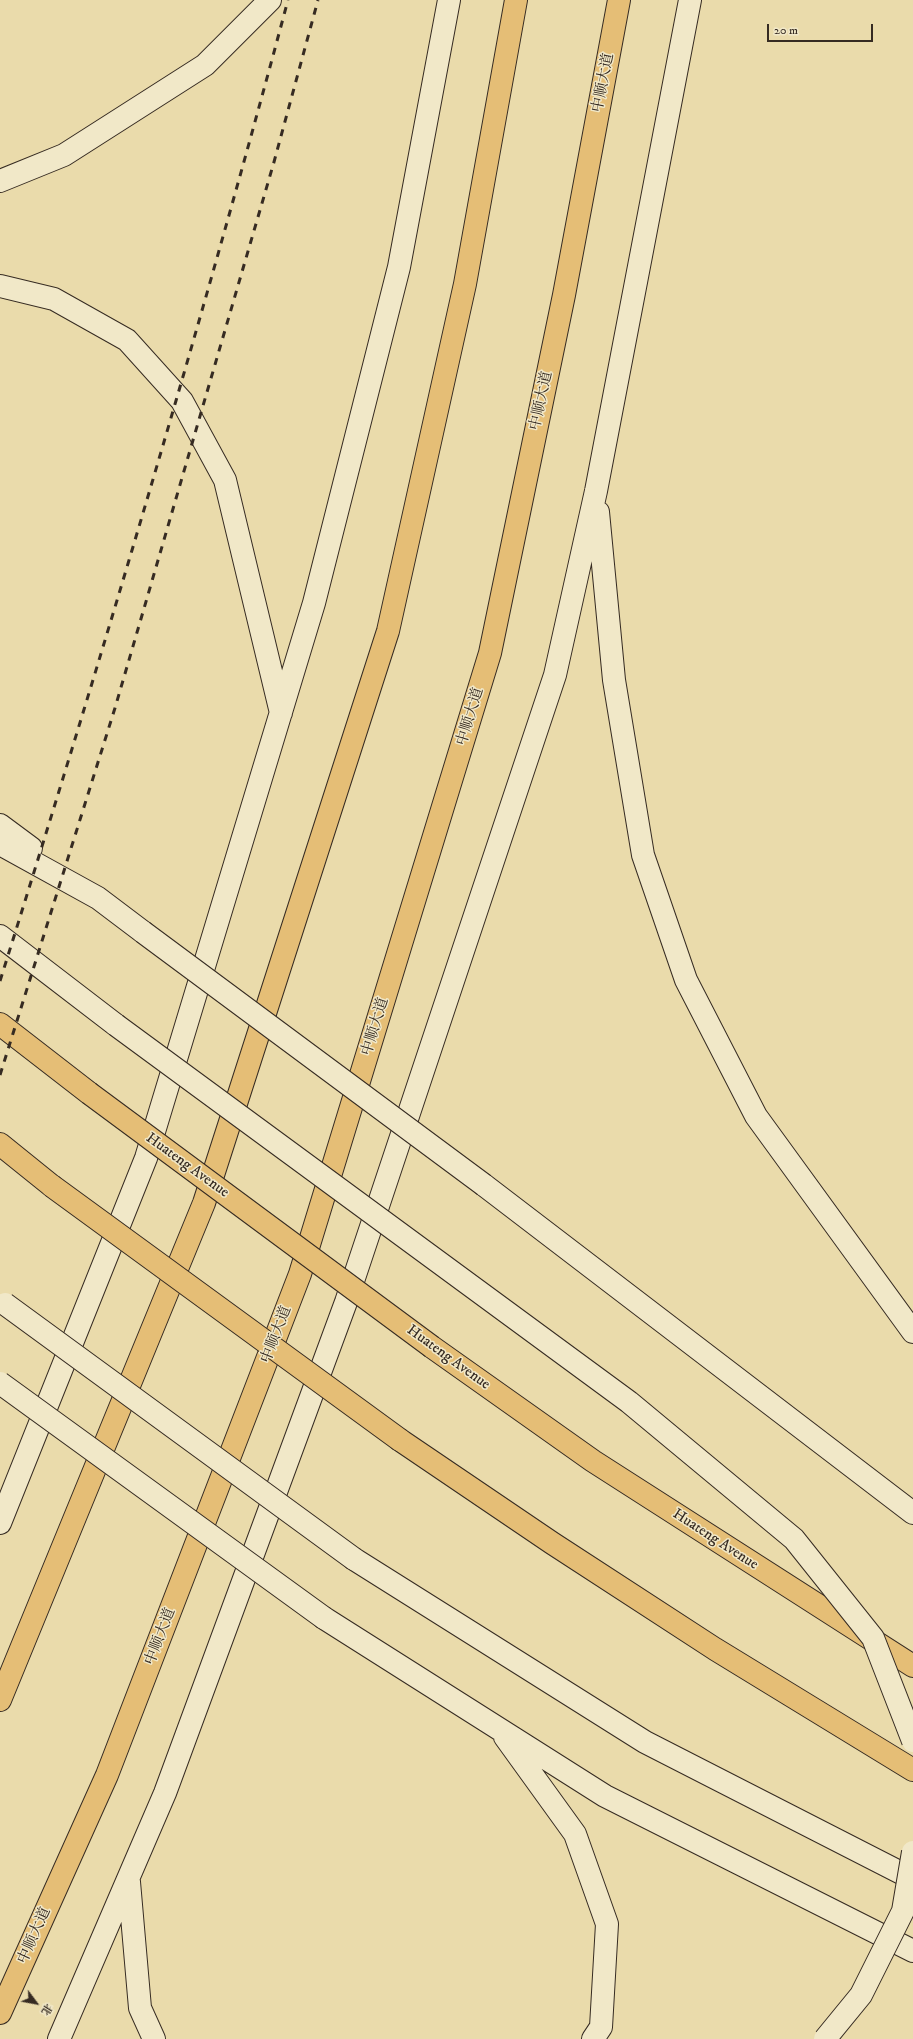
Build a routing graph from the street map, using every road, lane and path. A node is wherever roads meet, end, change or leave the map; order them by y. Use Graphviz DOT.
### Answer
graph roads {
  1 [pos="270,0"];
  2 [pos="449,0"];
  3 [pos="516,0"];
  4 [pos="619,0"];
  5 [pos="690,0"];
  6 [pos="0,180"];
  7 [pos="0,286"];
  8 [pos="596,491"];
  9 [pos="281,713"];
  10 [pos="0,825"];
  11 [pos="0,844"];
  12 [pos="98,898"];
  13 [pos="0,936"];
  14 [pos="0,1024"];
  15 [pos="0,1144"];
  16 [pos="3,1302"];
  17 [pos="913,1332"];
  18 [pos="0,1383"];
  19 [pos="913,1513"];
  20 [pos="0,1523"];
  21 [pos="913,1666"];
  22 [pos="0,1700"];
  23 [pos="498,1728"];
  24 [pos="913,1741"];
  25 [pos="913,1770"];
  26 [pos="913,1852"];
  27 [pos="128,1879"];
  28 [pos="913,1879"];
  29 [pos="913,1951"];
  30 [pos="0,2013"];
  31 [pos="59,2039"];
  32 [pos="154,2039"];
  33 [pos="593,2039"];
  34 [pos="825,2039"];
  1 -- 6 [label="main road"];
  2 -- 9 [label="main road"];
  3 -- 22 [label="highway"];
  4 -- 30 [label="highway, 中顺大道"];
  5 -- 8 [label="main road"];
  7 -- 9 [label="main road"];
  8 -- 17 [label="main road"];
  8 -- 27 [label="main road"];
  9 -- 20 [label="main road"];
  10 -- 12 [label="main road"];
  11 -- 12 [label="main road"];
  12 -- 19 [label="main road, bridge"];
  13 -- 24 [label="main road, bridge"];
  14 -- 21 [label="highway, Huateng Avenue, bridge"];
  15 -- 25 [label="highway, bridge"];
  16 -- 28 [label="main road, bridge"];
  18 -- 23 [label="main road, bridge"];
  23 -- 29 [label="main road"];
  23 -- 33 [label="main road"];
  26 -- 34 [label="main road, bridge"];
  27 -- 31 [label="main road"];
  27 -- 32 [label="main road"];
}
